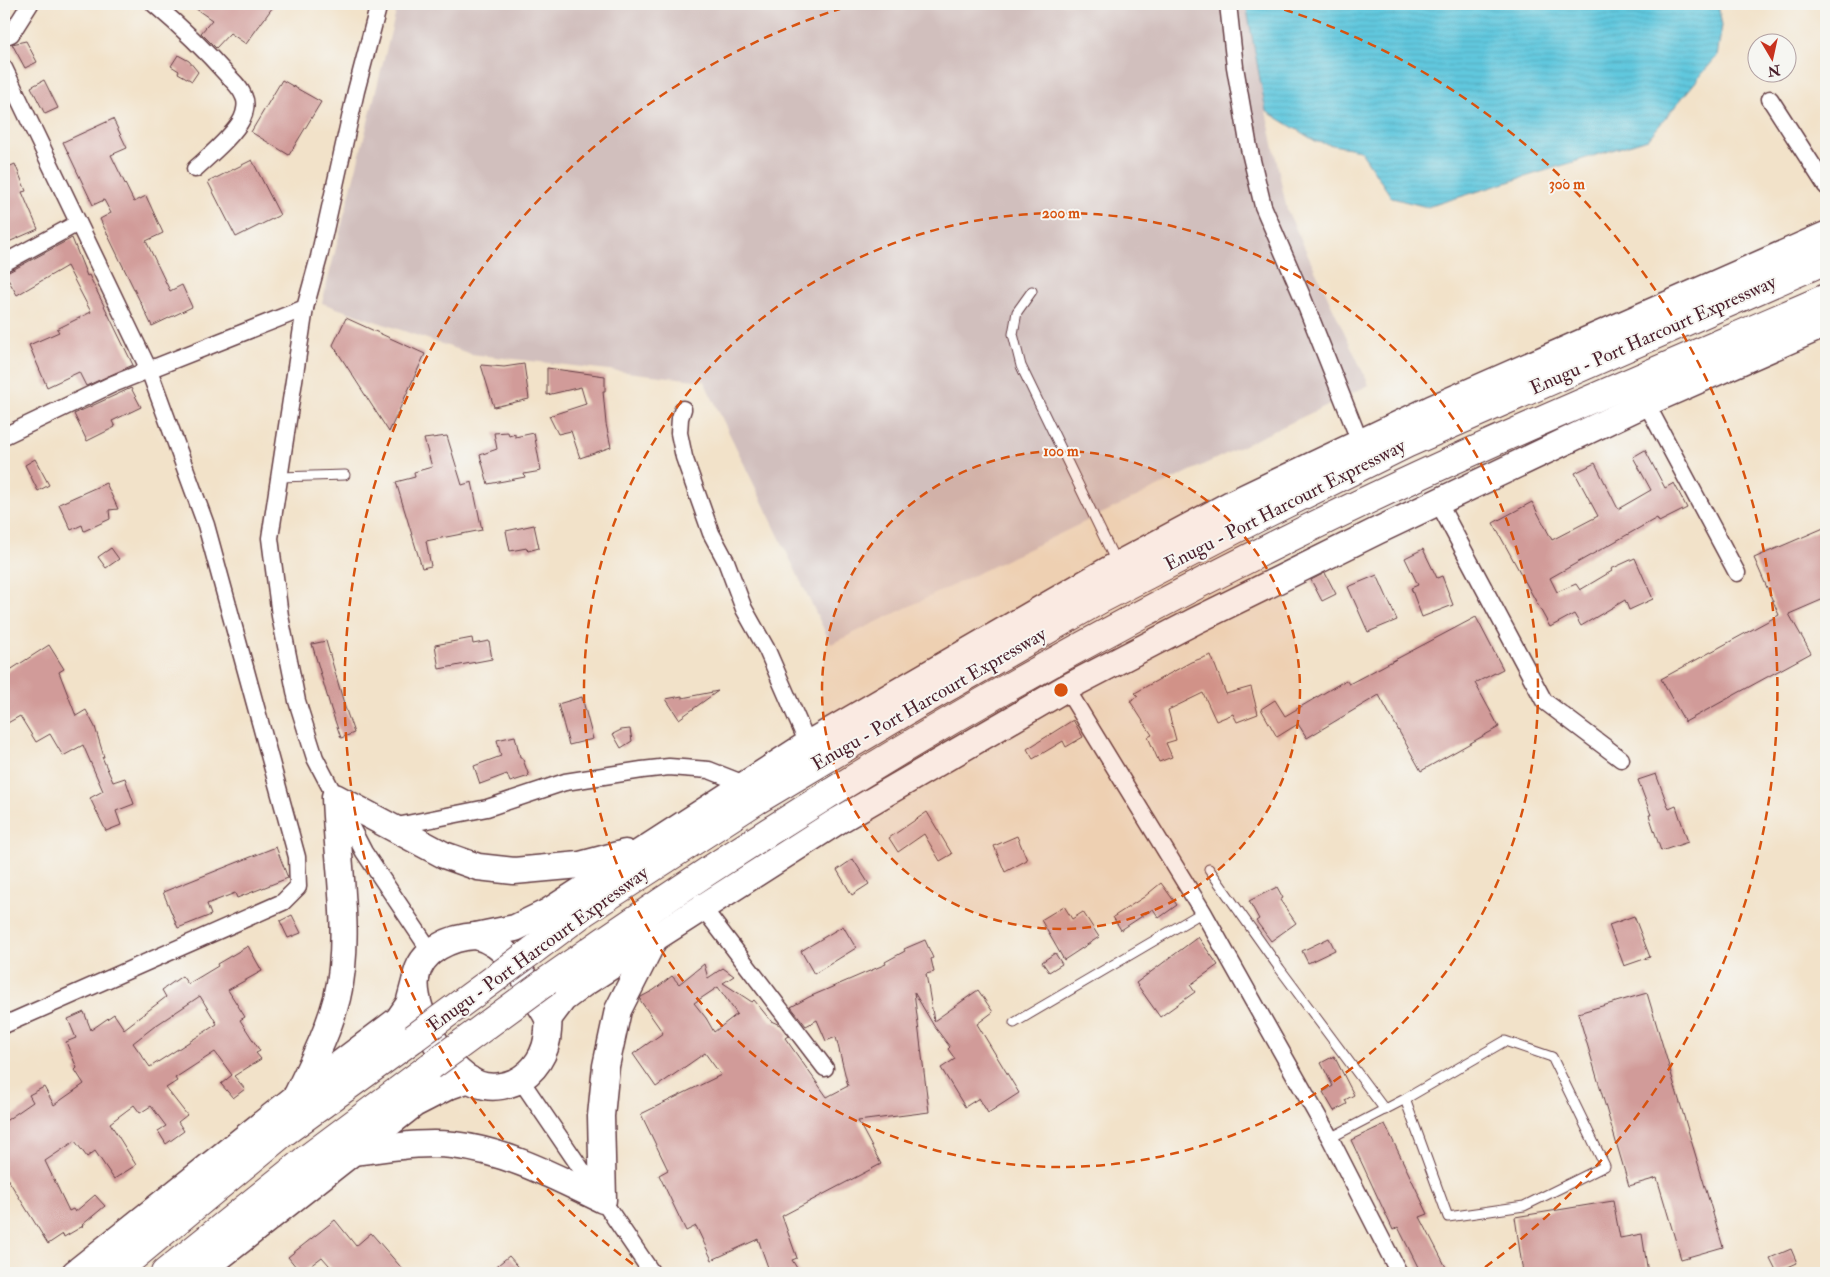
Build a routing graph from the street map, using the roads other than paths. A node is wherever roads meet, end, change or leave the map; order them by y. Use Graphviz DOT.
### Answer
graph roads {
  1 [pos="30,4"];
  2 [pos="154,4"];
  3 [pos="379,4"];
  4 [pos="1228,4"];
  5 [pos="4,37"];
  6 [pos="6,77"];
  7 [pos="1770,99"];
  8 [pos="195,169"];
  9 [pos="1826,186"];
  10 [pos="78,223"];
  11 [pos="1826,236"];
  12 [pos="1826,260"];
  13 [pos="4,263"];
  14 [pos="1032,291"];
  15 [pos="1826,298"];
  16 [pos="305,308"];
  17 [pos="1826,324"];
  18 [pos="149,370"];
  19 [pos="1646,403"];
  20 [pos="683,408"];
  21 [pos="4,436"];
  22 [pos="1360,442"];
  23 [pos="345,475"];
  24 [pos="279,477"];
  25 [pos="1438,502"];
  26 [pos="1117,565"];
  27 [pos="1737,573"];
  28 [pos="1034,637"];
  29 [pos="1051,664"];
  30 [pos="1066,688"];
  31 [pos="808,744"];
  32 [pos="1622,759"];
  33 [pos="746,785"];
  34 [pos="335,797"];
  35 [pos="391,828"];
  36 [pos="650,847"];
  37 [pos="1209,869"];
  38 [pos="703,908"];
  39 [pos="1203,912"];
  40 [pos="476,936"];
  41 [pos="654,940"];
  42 [pos="431,952"];
  43 [pos="416,978"];
  44 [pos="548,1019"];
  45 [pos="1014,1023"];
  46 [pos="4,1025"];
  47 [pos="825,1068"];
  48 [pos="469,1079"];
  49 [pos="520,1079"];
  50 [pos="296,1097"];
  51 [pos="1405,1099"];
  52 [pos="1385,1110"];
  53 [pos="1330,1138"];
  54 [pos="351,1152"];
  55 [pos="603,1200"];
  56 [pos="75,1273"];
  57 [pos="114,1273"];
  58 [pos="165,1273"];
  59 [pos="199,1273"];
  60 [pos="652,1273"];
  61 [pos="1399,1273"];
  1 -- 5 [label="street"];
  2 -- 8 [label="street"];
  3 -- 16 [label="street"];
  4 -- 22 [label="street"];
  6 -- 10 [label="street"];
  7 -- 9 [label="street"];
  10 -- 13 [label="street"];
  10 -- 18 [label="street"];
  11 -- 22 [label="main road, Enugu - Port Harcourt Expressway"];
  12 -- 28 [label="highway, Enugu - Port Harcourt Expressway"];
  14 -- 26 [label="lane"];
  15 -- 29 [label="highway, Enugu - Port Harcourt Expressway"];
  16 -- 18 [label="street"];
  16 -- 24 [label="street"];
  17 -- 19 [label="main road"];
  18 -- 21 [label="street"];
  18 -- 46 [label="street"];
  19 -- 25 [label="main road"];
  19 -- 27 [label="street"];
  20 -- 31 [label="street"];
  22 -- 26 [label="main road, Enugu - Port Harcourt Expressway"];
  23 -- 24 [label="lane"];
  24 -- 34 [label="street"];
  25 -- 30 [label="main road"];
  25 -- 32 [label="street"];
  26 -- 31 [label="main road, Enugu - Port Harcourt Expressway"];
  28 -- 29 [label="highway"];
  28 -- 57 [label="highway, Enugu - Port Harcourt Expressway, bridge"];
  29 -- 58 [label="highway, Enugu - Port Harcourt Expressway, bridge"];
  30 -- 38 [label="main road"];
  30 -- 39 [label="street"];
  31 -- 33 [label="main road, Enugu - Port Harcourt Expressway"];
  33 -- 35 [label="street"];
  33 -- 36 [label="main road, Enugu - Port Harcourt Expressway"];
  34 -- 35 [label="main road"];
  34 -- 42 [label="street"];
  34 -- 50 [label="main road"];
  35 -- 36 [label="main road"];
  36 -- 40 [label="main road, Enugu - Port Harcourt Expressway"];
  37 -- 52 [label="lane"];
  38 -- 41 [label="main road"];
  38 -- 47 [label="street"];
  39 -- 45 [label="lane"];
  39 -- 53 [label="street"];
  40 -- 42 [label="main road"];
  40 -- 44 [label="main road"];
  41 -- 44 [label="main road"];
  41 -- 55 [label="main road"];
  42 -- 43 [label="main road"];
  43 -- 48 [label="main road"];
  43 -- 50 [label="main road, Enugu - Port Harcourt Expressway"];
  44 -- 49 [label="main road"];
  48 -- 49 [label="main road"];
  48 -- 54 [label="main road"];
  49 -- 55 [label="street"];
  50 -- 56 [label="main road, Enugu - Port Harcourt Expressway"];
  51 -- 51 [label="lane"];
  51 -- 52 [label="lane"];
  52 -- 53 [label="lane"];
  53 -- 61 [label="street"];
  54 -- 55 [label="main road"];
  54 -- 59 [label="main road"];
  55 -- 60 [label="street"];
}
